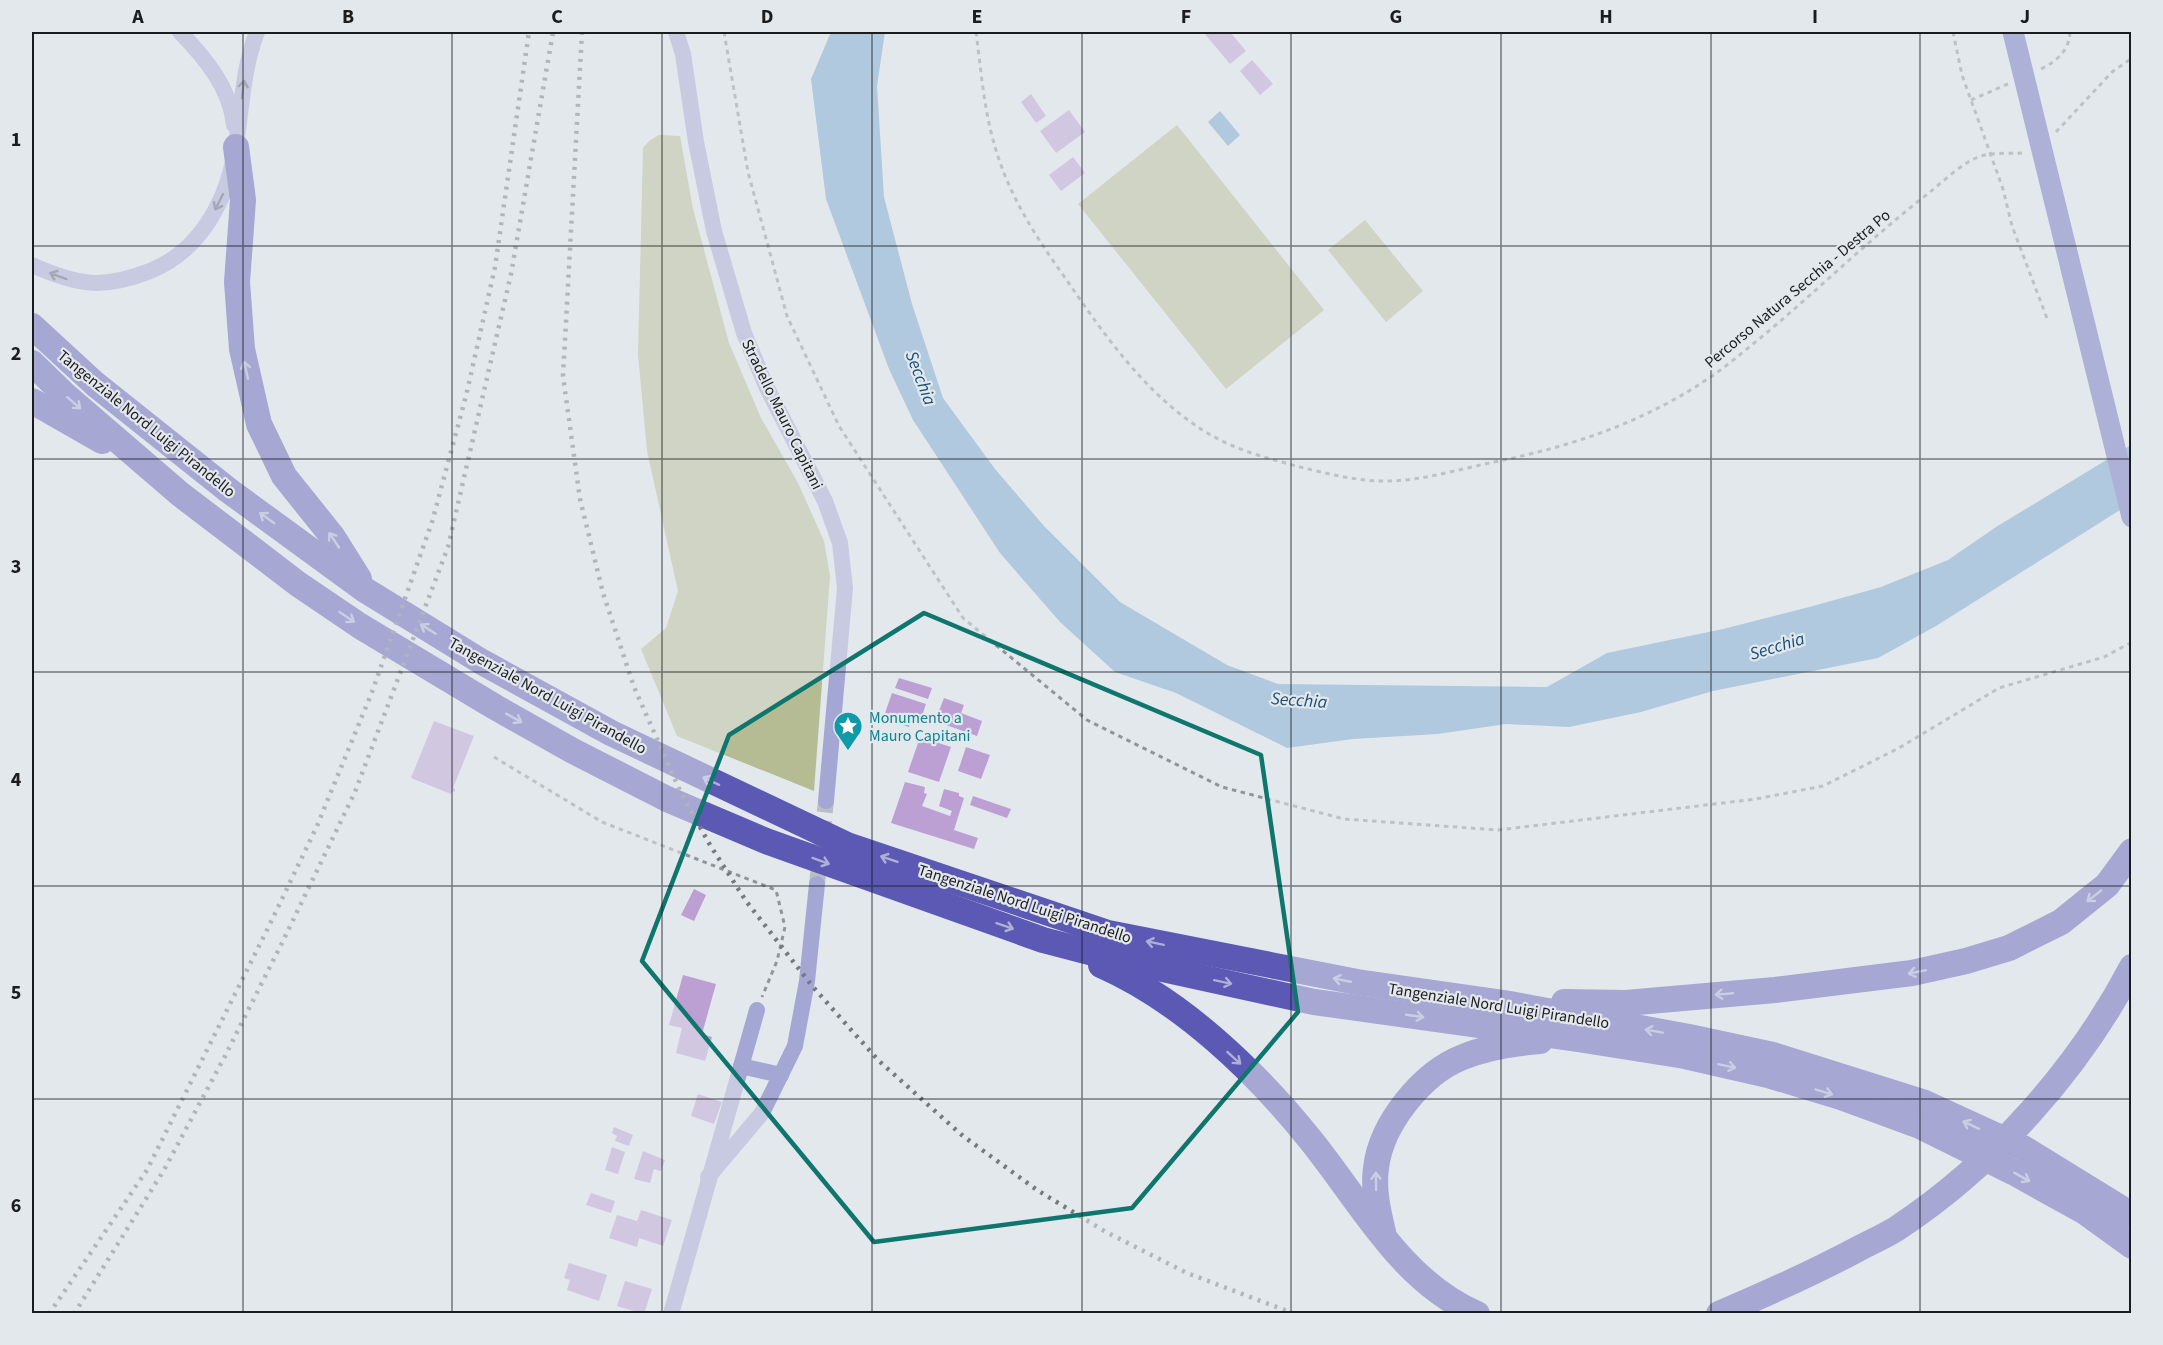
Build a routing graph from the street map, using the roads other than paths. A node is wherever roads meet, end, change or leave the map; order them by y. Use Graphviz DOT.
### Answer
graph roads {
  1 [pos="180,32"];
  2 [pos="257,32"];
  3 [pos="676,32"];
  4 [pos="2013,32"];
  5 [pos="236,147"];
  6 [pos="32,265"];
  7 [pos="32,326"];
  8 [pos="32,363"];
  9 [pos="32,401"];
  10 [pos="180,494"];
  11 [pos="2132,517"];
  12 [pos="365,590"];
  13 [pos="826,801"];
  14 [pos="2132,851"];
  15 [pos="817,884"];
  16 [pos="1043,940"];
  17 [pos="2132,967"];
  18 [pos="1504,1003"];
  19 [pos="757,1010"];
  20 [pos="1579,1039"];
  21 [pos="1771,1065"];
  22 [pos="741,1066"];
  23 [pos="781,1075"];
  24 [pos="708,1177"];
  25 [pos="2132,1215"];
  26 [pos="1385,1238"];
  27 [pos="2132,1246"];
  28 [pos="671,1314"];
  29 [pos="1477,1314"];
  30 [pos="1719,1314"];
  1 -- 5 [label="street"];
  5 -- 2 [label="street, one-way"];
  3 -- 13 [label="street, Stradello Mauro Capitani"];
  4 -- 11 [label="main road"];
  5 -- 6 [label="street, one-way"];
  12 -- 5 [label="highway, one-way"];
  12 -- 7 [label="highway, Tangenziale Nord Luigi Pirandello, one-way"];
  8 -- 10 [label="highway, Tangenziale Nord Luigi Pirandello, one-way"];
  9 -- 10 [label="highway"];
  10 -- 16 [label="highway, Tangenziale Nord Luigi Pirandello, one-way"];
  18 -- 12 [label="highway, Tangenziale Nord Luigi Pirandello, one-way"];
  14 -- 18 [label="highway, one-way"];
  15 -- 23 [label="street"];
  16 -- 20 [label="highway, Tangenziale Nord Luigi Pirandello, one-way"];
  16 -- 26 [label="highway, one-way"];
  17 -- 30 [label="highway"];
  21 -- 18 [label="highway, Tangenziale Nord Luigi Pirandello, one-way"];
  19 -- 22 [label="street"];
  20 -- 21 [label="highway, Tangenziale Nord Luigi Pirandello, one-way"];
  26 -- 20 [label="highway, one-way"];
  25 -- 21 [label="highway, Tangenziale Nord Luigi Pirandello, one-way"];
  21 -- 27 [label="highway, Tangenziale Nord Luigi Pirandello, one-way"];
  22 -- 23 [label="street"];
  22 -- 24 [label="street"];
  23 -- 24 [label="street"];
  24 -- 28 [label="street"];
  26 -- 29 [label="highway"];
}
